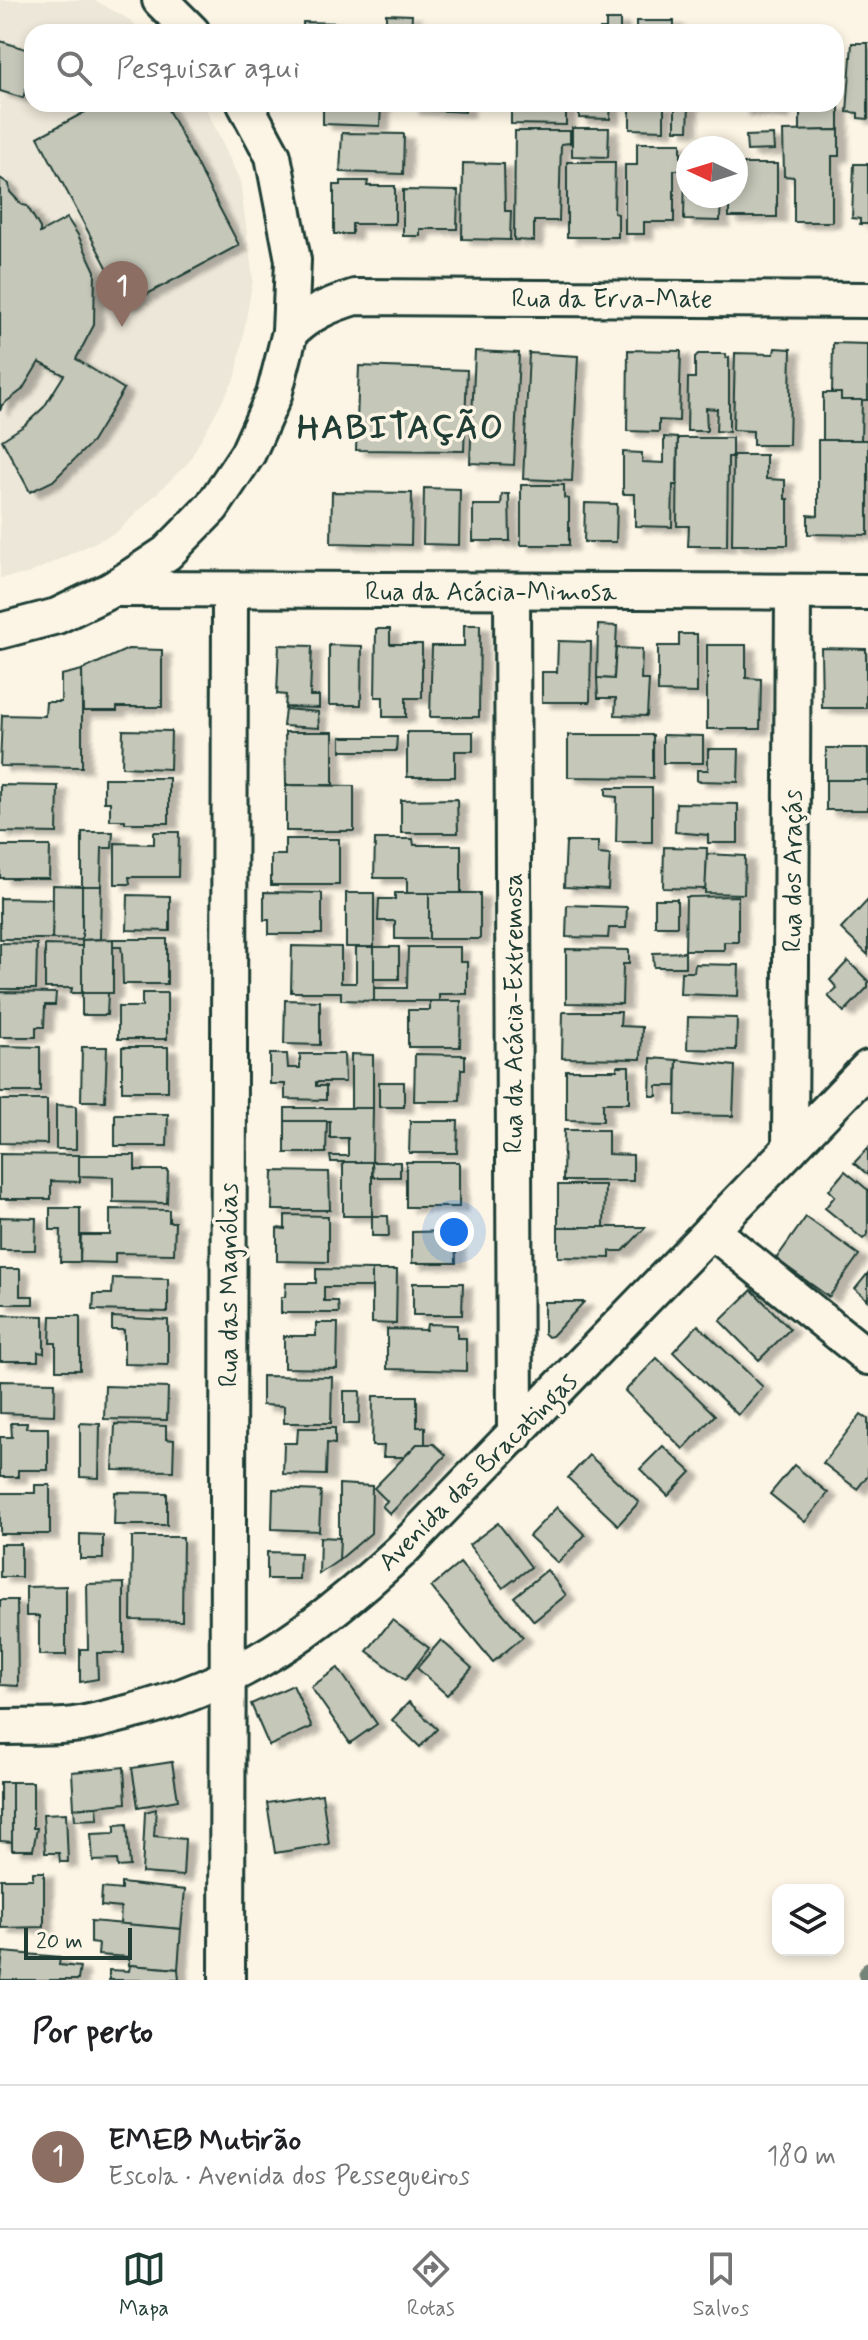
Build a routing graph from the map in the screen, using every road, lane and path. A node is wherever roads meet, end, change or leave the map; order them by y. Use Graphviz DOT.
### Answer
graph roads {
  1 [pos="160,0"];
  2 [pos="184,24"];
  3 [pos="249,112"];
  4 [pos="293,260"];
  5 [pos="355,297"];
  6 [pos="868,300"];
  7 [pos="290,332"];
  8 [pos="113,589"];
  9 [pos="230,591"];
  10 [pos="512,591"];
  11 [pos="793,592"];
  12 [pos="868,592"];
  13 [pos="0,631"];
  14 [pos="868,1068"];
  15 [pos="790,1149"];
  16 [pos="711,1230"];
  17 [pos="868,1357"];
  18 [pos="515,1435"];
  19 [pos="228,1679"];
  20 [pos="0,1727"];
  21 [pos="227,1980"];
  1 -- 2 [label="street"];
  3 -- 4 [label="street"];
  4 -- 5 [label="street, Rua da Erva-Mate"];
  4 -- 7 [label="street"];
  5 -- 6 [label="street, Rua da Erva-Mate"];
  5 -- 7 [label="street, Rua da Erva-Mate"];
  7 -- 8 [label="street"];
  8 -- 9 [label="street, Rua da Acácia-Mimosa"];
  8 -- 13 [label="street"];
  9 -- 10 [label="street, Rua da Acácia-Mimosa"];
  9 -- 19 [label="street, Rua das Magnólias"];
  10 -- 11 [label="street, Rua da Acácia-Mimosa"];
  10 -- 18 [label="street, Rua da Acácia-Extremosa"];
  11 -- 12 [label="street, Rua da Acácia-Mimosa"];
  11 -- 15 [label="street, Rua dos Araçás"];
  14 -- 15 [label="street, Avenida das Bracatingas"];
  15 -- 16 [label="street, Avenida das Bracatingas"];
  16 -- 17 [label="street"];
  16 -- 18 [label="street, Avenida das Bracatingas"];
  18 -- 19 [label="street, Avenida das Bracatingas"];
  19 -- 20 [label="street, Avenida das Bracatingas"];
  19 -- 21 [label="street, Rua das Magnólias"];
}
